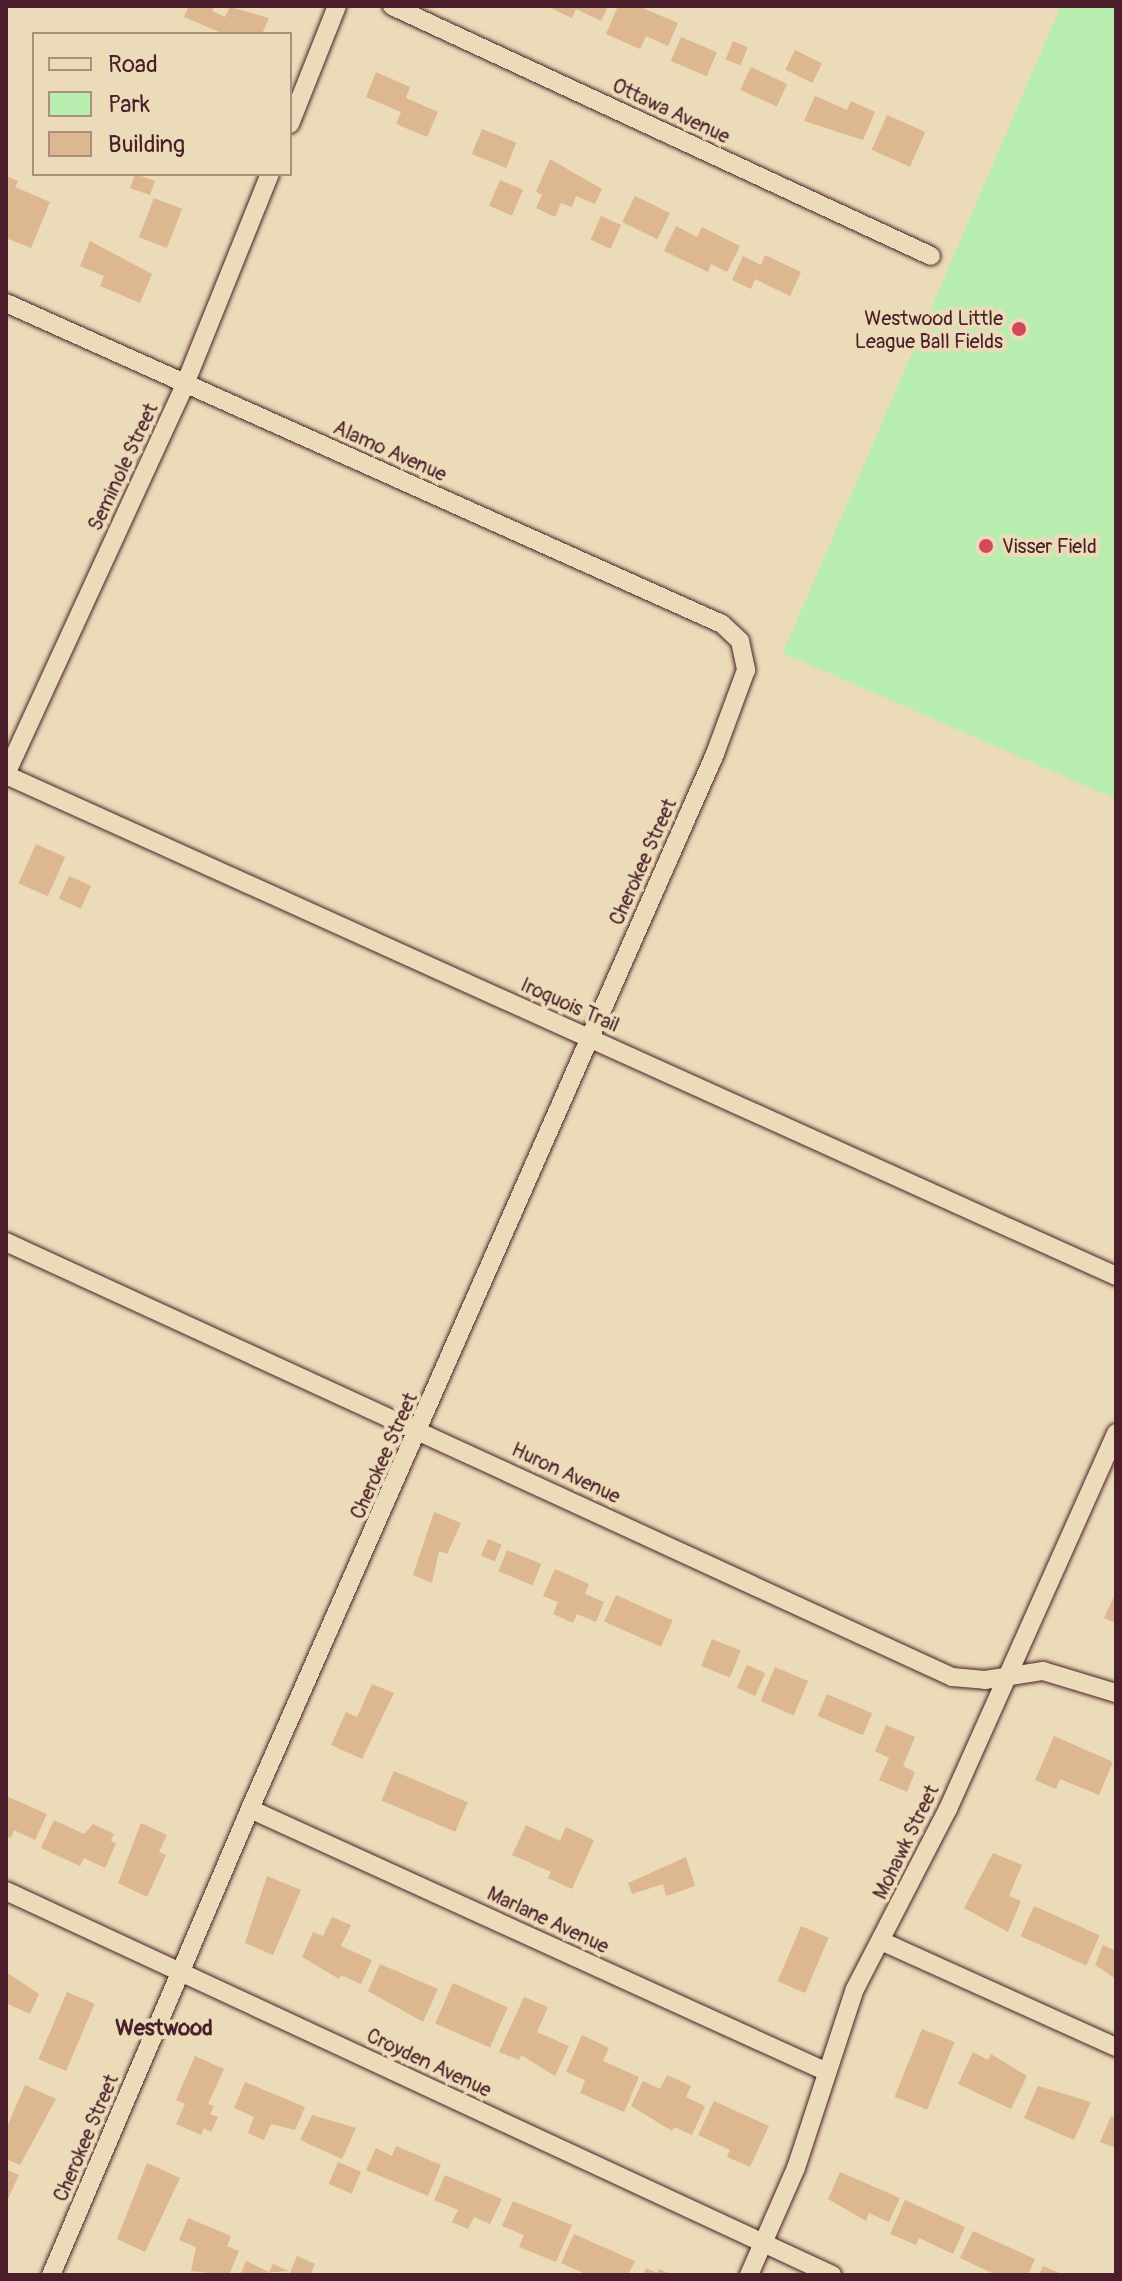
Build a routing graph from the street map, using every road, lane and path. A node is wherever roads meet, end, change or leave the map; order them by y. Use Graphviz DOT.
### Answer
graph roads {
  1 [pos="337,6"];
  2 [pos="392,6"];
  3 [pos="292,119"];
  4 [pos="269,176"];
  5 [pos="931,256"];
  6 [pos="6,303"];
  7 [pos="185,384"];
  8 [pos="743,652"];
  9 [pos="6,774"];
  10 [pos="589,1038"];
  11 [pos="6,1242"];
  12 [pos="1116,1276"];
  13 [pos="420,1430"];
  14 [pos="1116,1433"];
  15 [pos="1004,1676"];
  16 [pos="1116,1693"];
  17 [pos="250,1809"];
  18 [pos="6,1891"];
  19 [pos="881,1941"];
  20 [pos="181,1971"];
  21 [pos="1116,2047"];
  22 [pos="827,2072"];
  23 [pos="762,2244"];
  24 [pos="58,2273"];
  25 [pos="749,2275"];
  26 [pos="832,2275"];
  1 -- 3 [label="street"];
  2 -- 5 [label="street, Ottawa Avenue"];
  4 -- 7 [label="street, Seminole Street"];
  6 -- 7 [label="street, Alamo Avenue"];
  7 -- 8 [label="street, Alamo Avenue"];
  7 -- 9 [label="street, Seminole Street"];
  8 -- 10 [label="street, Cherokee Street"];
  9 -- 10 [label="street, Iroquois Trail"];
  10 -- 12 [label="street, Iroquois Trail"];
  10 -- 13 [label="street, Cherokee Street"];
  11 -- 13 [label="street, Huron Avenue"];
  13 -- 15 [label="street, Huron Avenue"];
  13 -- 17 [label="street, Cherokee Street"];
  14 -- 15 [label="street, Mohawk Street"];
  15 -- 16 [label="street, Huron Avenue"];
  15 -- 19 [label="street, Mohawk Street"];
  17 -- 20 [label="street, Cherokee Street"];
  17 -- 22 [label="street, Marlane Avenue"];
  18 -- 20 [label="street, Croyden Avenue"];
  19 -- 21 [label="street"];
  19 -- 22 [label="street, Mohawk Street"];
  20 -- 23 [label="street, Croyden Avenue"];
  20 -- 24 [label="street, Cherokee Street"];
  22 -- 23 [label="street, Mohawk Street"];
  23 -- 25 [label="street, Mohawk Street"];
  23 -- 26 [label="street, Croyden Avenue"];
}
